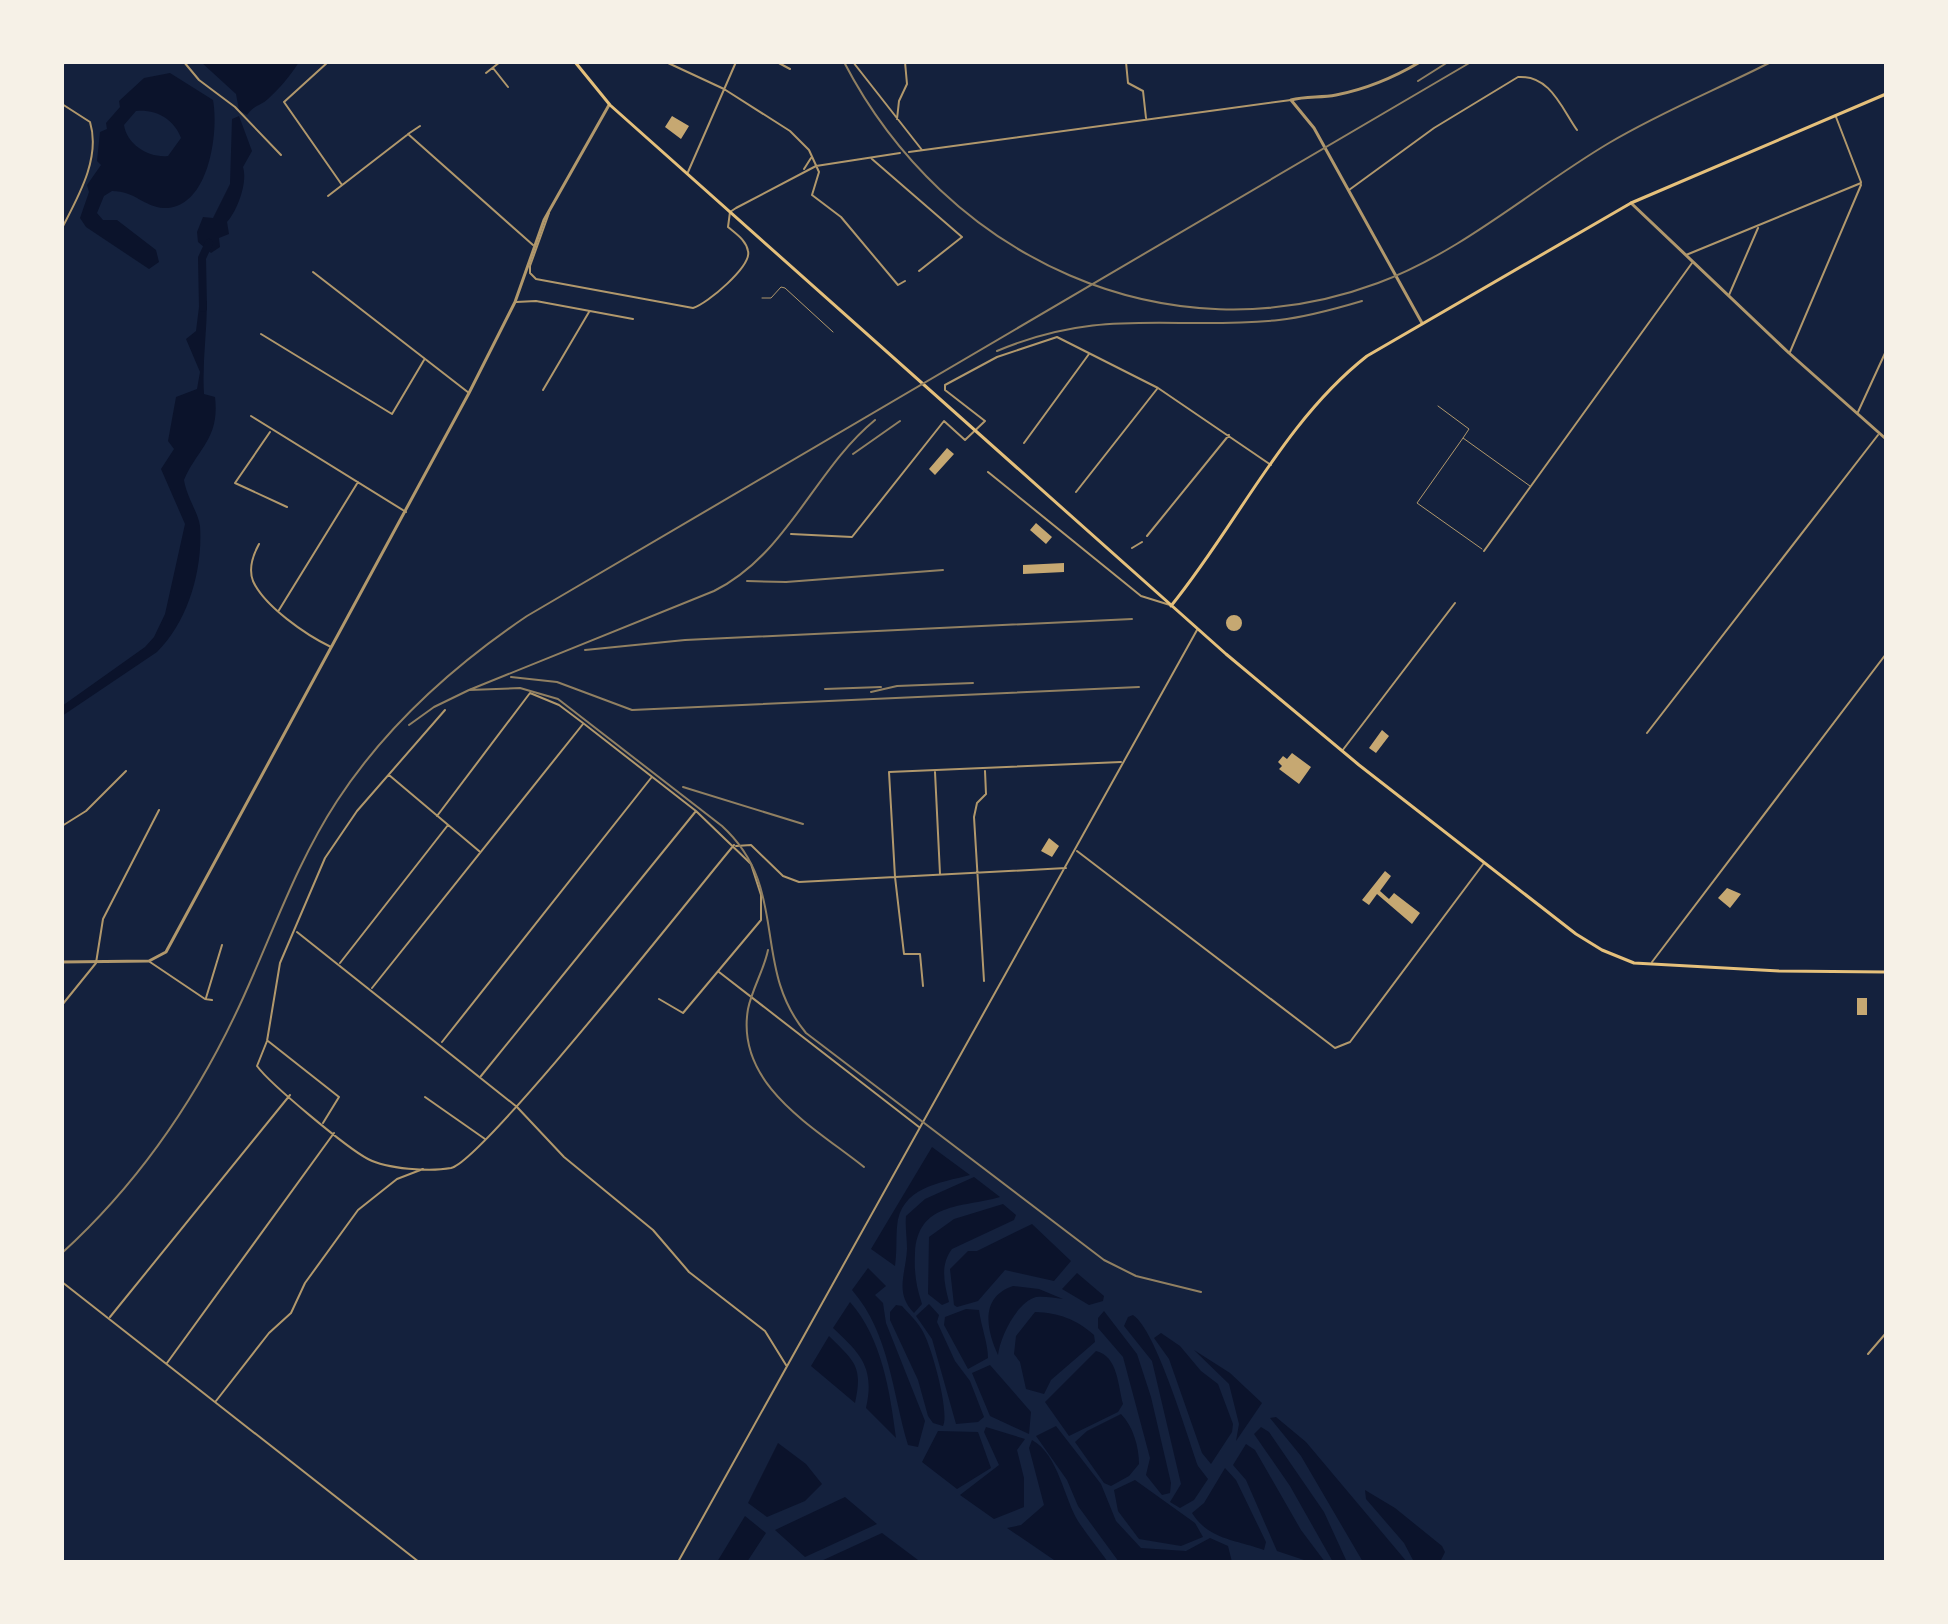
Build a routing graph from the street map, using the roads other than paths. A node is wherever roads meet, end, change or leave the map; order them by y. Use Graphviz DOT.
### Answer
graph roads {
  1 [pos="67,62"];
  2 [pos="184,62"];
  3 [pos="328,62"];
  4 [pos="500,62"];
  5 [pos="575,62"];
  6 [pos="666,62"];
  7 [pos="736,62"];
  8 [pos="777,62"];
  9 [pos="853,62"];
  10 [pos="905,62"];
  11 [pos="1126,62"];
  12 [pos="1420,62"];
  13 [pos="62,64"];
  14 [pos="493,68"];
  15 [pos="790,69"];
  16 [pos="486,73"];
  17 [pos="508,87"];
  18 [pos="724,89"];
  19 [pos="1886,94"];
  20 [pos="1291,100"];
  21 [pos="62,104"];
  22 [pos="610,105"];
  23 [pos="1835,117"];
  24 [pos="1146,119"];
  25 [pos="897,120"];
  26 [pos="420,126"];
  27 [pos="1577,130"];
  28 [pos="408,134"];
  29 [pos="923,151"];
  30 [pos="909,152"];
  31 [pos="900,153"];
  32 [pos="811,154"];
  33 [pos="281,155"];
  34 [pos="871,159"];
  35 [pos="816,166"];
  36 [pos="800,172"];
  37 [pos="687,173"];
  38 [pos="1861,183"];
  39 [pos="342,185"];
  40 [pos="1349,190"];
  41 [pos="328,196"];
  42 [pos="1631,203"];
  43 [pos="550,208"];
  44 [pos="730,212"];
  45 [pos="1759,225"];
  46 [pos="62,228"];
  47 [pos="533,245"];
  48 [pos="1685,256"];
  49 [pos="1692,263"];
  50 [pos="919,271"];
  51 [pos="313,272"];
  52 [pos="905,281"];
  53 [pos="1728,297"];
  54 [pos="762,298"];
  55 [pos="515,300"];
  56 [pos="589,312"];
  57 [pos="633,319"];
  58 [pos="1422,323"];
  59 [pos="833,332"];
  60 [pos="261,334"];
  61 [pos="1886,351"];
  62 [pos="1789,353"];
  63 [pos="1089,354"];
  64 [pos="424,360"];
  65 [pos="1158,388"];
  66 [pos="543,390"];
  67 [pos="469,393"];
  68 [pos="1438,406"];
  69 [pos="1857,415"];
  70 [pos="251,416"];
  71 [pos="271,431"];
  72 [pos="1879,434"];
  73 [pos="1229,435"];
  74 [pos="1463,438"];
  75 [pos="1886,439"];
  76 [pos="1024,443"];
  77 [pos="1271,465"];
  78 [pos="988,472"];
  79 [pos="359,481"];
  80 [pos="1530,486"];
  81 [pos="1076,492"];
  82 [pos="287,507"];
  83 [pos="406,512"];
  84 [pos="791,534"];
  85 [pos="1147,536"];
  86 [pos="1142,542"];
  87 [pos="259,544"];
  88 [pos="1132,548"];
  89 [pos="1484,551"];
  90 [pos="1455,603"];
  91 [pos="1171,606"];
  92 [pos="279,610"];
  93 [pos="1198,629"];
  94 [pos="332,647"];
  95 [pos="1886,654"];
  96 [pos="445,710"];
  97 [pos="583,723"];
  98 [pos="1647,733"];
  99 [pos="1342,752"];
  100 [pos="1122,762"];
  101 [pos="985,769"];
  102 [pos="126,771"];
  103 [pos="935,771"];
  104 [pos="388,774"];
  105 [pos="652,777"];
  106 [pos="159,810"];
  107 [pos="696,811"];
  108 [pos="437,816"];
  109 [pos="448,825"];
  110 [pos="62,826"];
  111 [pos="735,846"];
  112 [pos="1076,850"];
  113 [pos="481,853"];
  114 [pos="1484,863"];
  115 [pos="1068,868"];
  116 [pos="979,873"];
  117 [pos="940,875"];
  118 [pos="895,877"];
  119 [pos="296,931"];
  120 [pos="222,945"];
  121 [pos="149,961"];
  122 [pos="62,962"];
  123 [pos="96,963"];
  124 [pos="339,964"];
  125 [pos="1650,965"];
  126 [pos="718,971"];
  127 [pos="1886,972"];
  128 [pos="984,981"];
  129 [pos="923,986"];
  130 [pos="371,989"];
  131 [pos="205,999"];
  132 [pos="659,999"];
  133 [pos="212,1000"];
  134 [pos="62,1005"];
  135 [pos="267,1041"];
  136 [pos="440,1044"];
  137 [pos="480,1076"];
  138 [pos="290,1095"];
  139 [pos="425,1097"];
  140 [pos="517,1107"];
  141 [pos="323,1123"];
  142 [pos="920,1128"];
  143 [pos="334,1133"];
  144 [pos="486,1140"];
  145 [pos="428,1167"];
  146 [pos="62,1282"];
  147 [pos="110,1318"];
  148 [pos="1886,1333"];
  149 [pos="1868,1354"];
  150 [pos="166,1364"];
  151 [pos="787,1367"];
  152 [pos="216,1402"];
  153 [pos="419,1562"];
  154 [pos="678,1562"];
  1 -- 13 [label="street"];
  2 -- 33 [label="street"];
  3 -- 39 [label="street"];
  4 -- 14 [label="street"];
  5 -- 22 [label="main road"];
  6 -- 18 [label="street"];
  7 -- 18 [label="street"];
  8 -- 15 [label="street"];
  9 -- 25 [label="street"];
  10 -- 25 [label="street"];
  11 -- 24 [label="street"];
  12 -- 20 [label="street"];
  14 -- 16 [label="street"];
  14 -- 17 [label="street"];
  18 -- 32 [label="street"];
  18 -- 37 [label="street"];
  19 -- 23 [label="main road"];
  20 -- 24 [label="street"];
  20 -- 40 [label="street"];
  21 -- 46 [label="street"];
  22 -- 37 [label="main road"];
  22 -- 43 [label="street"];
  23 -- 38 [label="street"];
  23 -- 42 [label="main road"];
  24 -- 29 [label="street"];
  25 -- 29 [label="street"];
  26 -- 28 [label="street"];
  27 -- 40 [label="street"];
  28 -- 39 [label="street"];
  28 -- 47 [label="street"];
  29 -- 30 [label="street"];
  31 -- 34 [label="street"];
  32 -- 35 [label="street"];
  32 -- 36 [label="street"];
  34 -- 35 [label="street"];
  34 -- 50 [label="street"];
  35 -- 36 [label="street"];
  35 -- 52 [label="street"];
  36 -- 44 [label="street"];
  37 -- 44 [label="main road"];
  38 -- 45 [label="street"];
  38 -- 62 [label="street"];
  39 -- 41 [label="street"];
  40 -- 58 [label="street"];
  42 -- 48 [label="street"];
  42 -- 58 [label="main road"];
  43 -- 44 [label="street"];
  43 -- 47 [label="street"];
  44 -- 91 [label="main road"];
  45 -- 48 [label="street"];
  45 -- 53 [label="street"];
  47 -- 55 [label="street"];
  48 -- 49 [label="street"];
  49 -- 53 [label="street"];
  49 -- 80 [label="street"];
  51 -- 64 [label="street"];
  53 -- 62 [label="street"];
  54 -- 59 [label="lane"];
  55 -- 56 [label="street"];
  55 -- 67 [label="street"];
  56 -- 57 [label="street"];
  56 -- 66 [label="street"];
  58 -- 77 [label="main road"];
  60 -- 64 [label="street"];
  61 -- 69 [label="street"];
  62 -- 69 [label="street"];
  63 -- 65 [label="street"];
  63 -- 76 [label="street"];
  63 -- 84 [label="street"];
  64 -- 67 [label="street"];
  65 -- 73 [label="street"];
  65 -- 81 [label="street"];
  67 -- 83 [label="street"];
  68 -- 74 [label="lane"];
  69 -- 72 [label="street"];
  70 -- 71 [label="street"];
  71 -- 79 [label="street"];
  71 -- 82 [label="street"];
  72 -- 75 [label="street"];
  72 -- 98 [label="street"];
  73 -- 77 [label="street"];
  73 -- 85 [label="street"];
  74 -- 80 [label="lane"];
  74 -- 89 [label="lane"];
  77 -- 91 [label="main road"];
  78 -- 91 [label="street"];
  79 -- 83 [label="street"];
  79 -- 92 [label="street"];
  80 -- 89 [label="street"];
  83 -- 94 [label="street"];
  86 -- 88 [label="street"];
  87 -- 92 [label="street"];
  90 -- 99 [label="street"];
  91 -- 93 [label="main road"];
  92 -- 94 [label="street"];
  93 -- 99 [label="main road"];
  93 -- 100 [label="street"];
  94 -- 121 [label="street"];
  95 -- 125 [label="street"];
  96 -- 104 [label="street"];
  97 -- 105 [label="street"];
  97 -- 108 [label="street"];
  97 -- 113 [label="street"];
  99 -- 114 [label="main road"];
  100 -- 101 [label="street"];
  100 -- 112 [label="street"];
  101 -- 103 [label="street"];
  101 -- 116 [label="street"];
  102 -- 110 [label="street"];
  103 -- 117 [label="street"];
  103 -- 118 [label="street"];
  104 -- 108 [label="street"];
  104 -- 119 [label="street"];
  105 -- 107 [label="street"];
  105 -- 136 [label="street"];
  106 -- 123 [label="street"];
  107 -- 111 [label="street"];
  107 -- 137 [label="street"];
  108 -- 109 [label="street"];
  109 -- 113 [label="street"];
  109 -- 124 [label="street"];
  111 -- 118 [label="street"];
  111 -- 126 [label="street"];
  111 -- 140 [label="street"];
  112 -- 114 [label="street"];
  112 -- 115 [label="street"];
  113 -- 130 [label="street"];
  114 -- 125 [label="main road"];
  115 -- 116 [label="street"];
  115 -- 142 [label="street"];
  116 -- 117 [label="street"];
  116 -- 128 [label="street"];
  117 -- 118 [label="street"];
  118 -- 129 [label="street"];
  119 -- 124 [label="street"];
  119 -- 135 [label="street"];
  120 -- 131 [label="street"];
  121 -- 123 [label="street"];
  121 -- 131 [label="street"];
  122 -- 123 [label="street"];
  123 -- 134 [label="street"];
  124 -- 130 [label="street"];
  125 -- 127 [label="main road"];
  126 -- 132 [label="street"];
  126 -- 142 [label="street"];
  130 -- 136 [label="street"];
  131 -- 133 [label="street"];
  135 -- 138 [label="street"];
  135 -- 141 [label="street"];
  136 -- 137 [label="street"];
  137 -- 140 [label="street"];
  138 -- 141 [label="street"];
  138 -- 147 [label="street"];
  139 -- 144 [label="street"];
  140 -- 144 [label="street"];
  140 -- 151 [label="street"];
  141 -- 143 [label="street"];
  142 -- 151 [label="street"];
  143 -- 145 [label="street"];
  143 -- 150 [label="street"];
  144 -- 145 [label="street"];
  145 -- 152 [label="street"];
  146 -- 147 [label="street"];
  147 -- 150 [label="street"];
  148 -- 149 [label="street"];
  150 -- 152 [label="street"];
  151 -- 154 [label="street"];
  152 -- 153 [label="street"];
}
